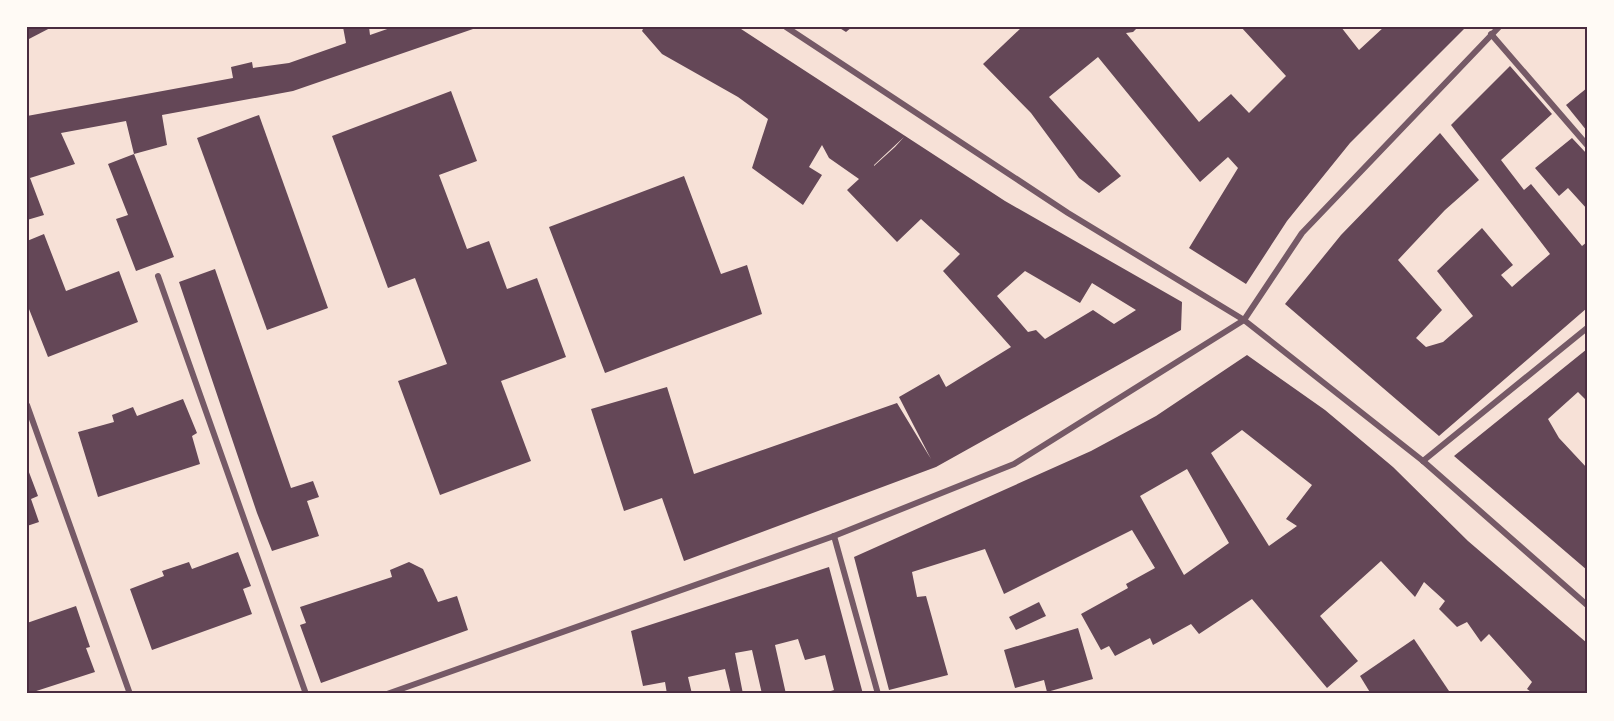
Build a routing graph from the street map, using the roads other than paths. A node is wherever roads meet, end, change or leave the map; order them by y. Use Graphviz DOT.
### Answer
graph roads {
  1 [pos="786,27"];
  2 [pos="1499,27"];
  3 [pos="1491,34"];
  4 [pos="1587,145"];
  5 [pos="158,276"];
  6 [pos="1244,320"];
  7 [pos="1587,327"];
  8 [pos="27,405"];
  9 [pos="1423,461"];
  10 [pos="834,536"];
  11 [pos="1587,605"];
  12 [pos="130,694"];
  13 [pos="306,694"];
  14 [pos="387,694"];
  15 [pos="878,694"];
  1 -- 6 [label="street"];
  2 -- 3 [label="street"];
  3 -- 4 [label="street"];
  3 -- 6 [label="street"];
  5 -- 13 [label="street"];
  6 -- 9 [label="street"];
  6 -- 10 [label="street"];
  7 -- 9 [label="street"];
  8 -- 12 [label="street"];
  9 -- 11 [label="street"];
  10 -- 14 [label="street"];
  10 -- 15 [label="street"];
}
